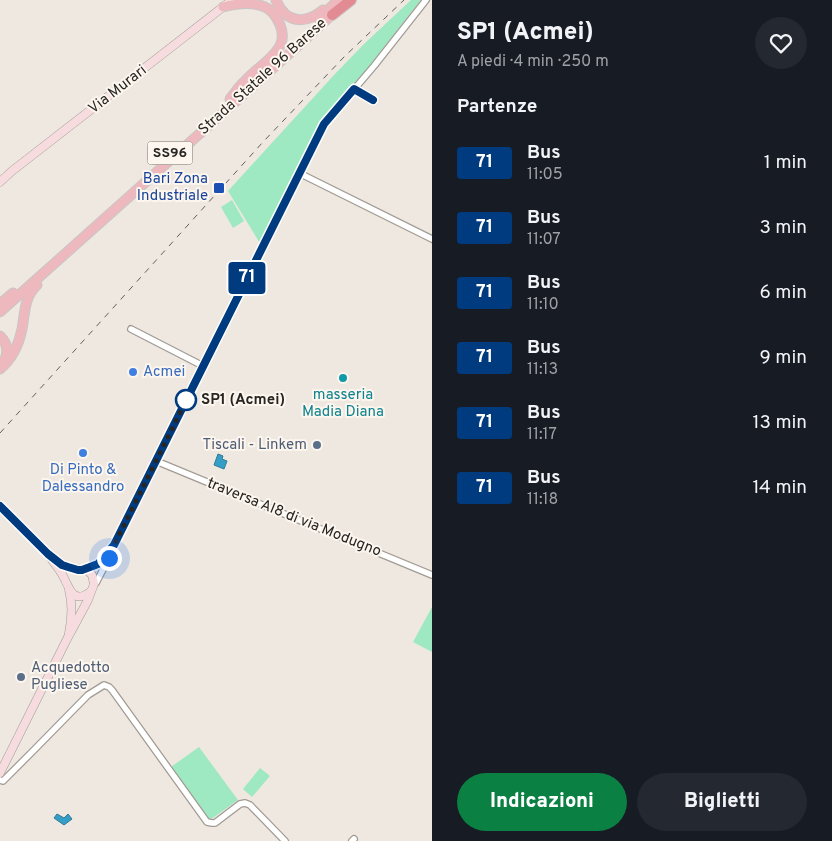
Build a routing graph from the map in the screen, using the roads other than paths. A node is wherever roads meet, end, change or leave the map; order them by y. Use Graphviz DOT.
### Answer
graph roads {
  1 [pos="232,0"];
  2 [pos="276,0"];
  3 [pos="334,0"];
  4 [pos="338,0"];
  5 [pos="349,0"];
  6 [pos="426,0"];
  7 [pos="267,3"];
  8 [pos="223,7"];
  9 [pos="332,15"];
  10 [pos="230,99"];
  11 [pos="12,171"];
  12 [pos="299,173"];
  13 [pos="0,178"];
  14 [pos="0,182"];
  15 [pos="432,239"];
  16 [pos="67,253"];
  17 [pos="0,304"];
  18 [pos="0,312"];
  19 [pos="131,329"];
  20 [pos="0,336"];
  21 [pos="203,366"];
  22 [pos="0,368"];
  23 [pos="156,461"];
  24 [pos="0,506"];
  25 [pos="114,545"];
  26 [pos="48,554"];
  27 [pos="80,570"];
  28 [pos="432,574"];
  29 [pos="68,588"];
  30 [pos="92,588"];
  31 [pos="67,640"];
  32 [pos="0,773"];
  33 [pos="0,780"];
  34 [pos="285,841"];
  1 -- 8 [label="street, Via Murari"];
  2 -- 3 [label="main road"];
  4 -- 10 [label="main road, Strada Statale 96 Barese / SS96"];
  5 -- 9 [label="highway"];
  6 -- 12 [label="street"];
  7 -- 8 [label="main road"];
  7 -- 10 [label="main road"];
  8 -- 11 [label="street, Via Murari"];
  9 -- 16 [label="main road, Strada Statale 96 Barese / SS96"];
  10 -- 17 [label="main road, Strada Statale 96 Barese / SS96"];
  11 -- 13 [label="street, Via Murari"];
  11 -- 14 [label="street, Via Murari"];
  12 -- 15 [label="street"];
  12 -- 21 [label="street"];
  16 -- 18 [label="main road, Strada Statale 96 Barese / SS96"];
  16 -- 22 [label="main road"];
  19 -- 21 [label="street"];
  20 -- 22 [label="main road"];
  21 -- 23 [label="street"];
  23 -- 25 [label="street"];
  23 -- 28 [label="street, traversa AI8 di via Modugno"];
  24 -- 26 [label="street"];
  25 -- 27 [label="street"];
  25 -- 30 [label="street"];
  26 -- 27 [label="street"];
  26 -- 29 [label="street"];
  27 -- 29 [label="street"];
  27 -- 30 [label="street"];
  29 -- 30 [label="street"];
  29 -- 31 [label="street"];
  30 -- 31 [label="street"];
  31 -- 32 [label="street"];
  33 -- 34 [label="street"];
}
